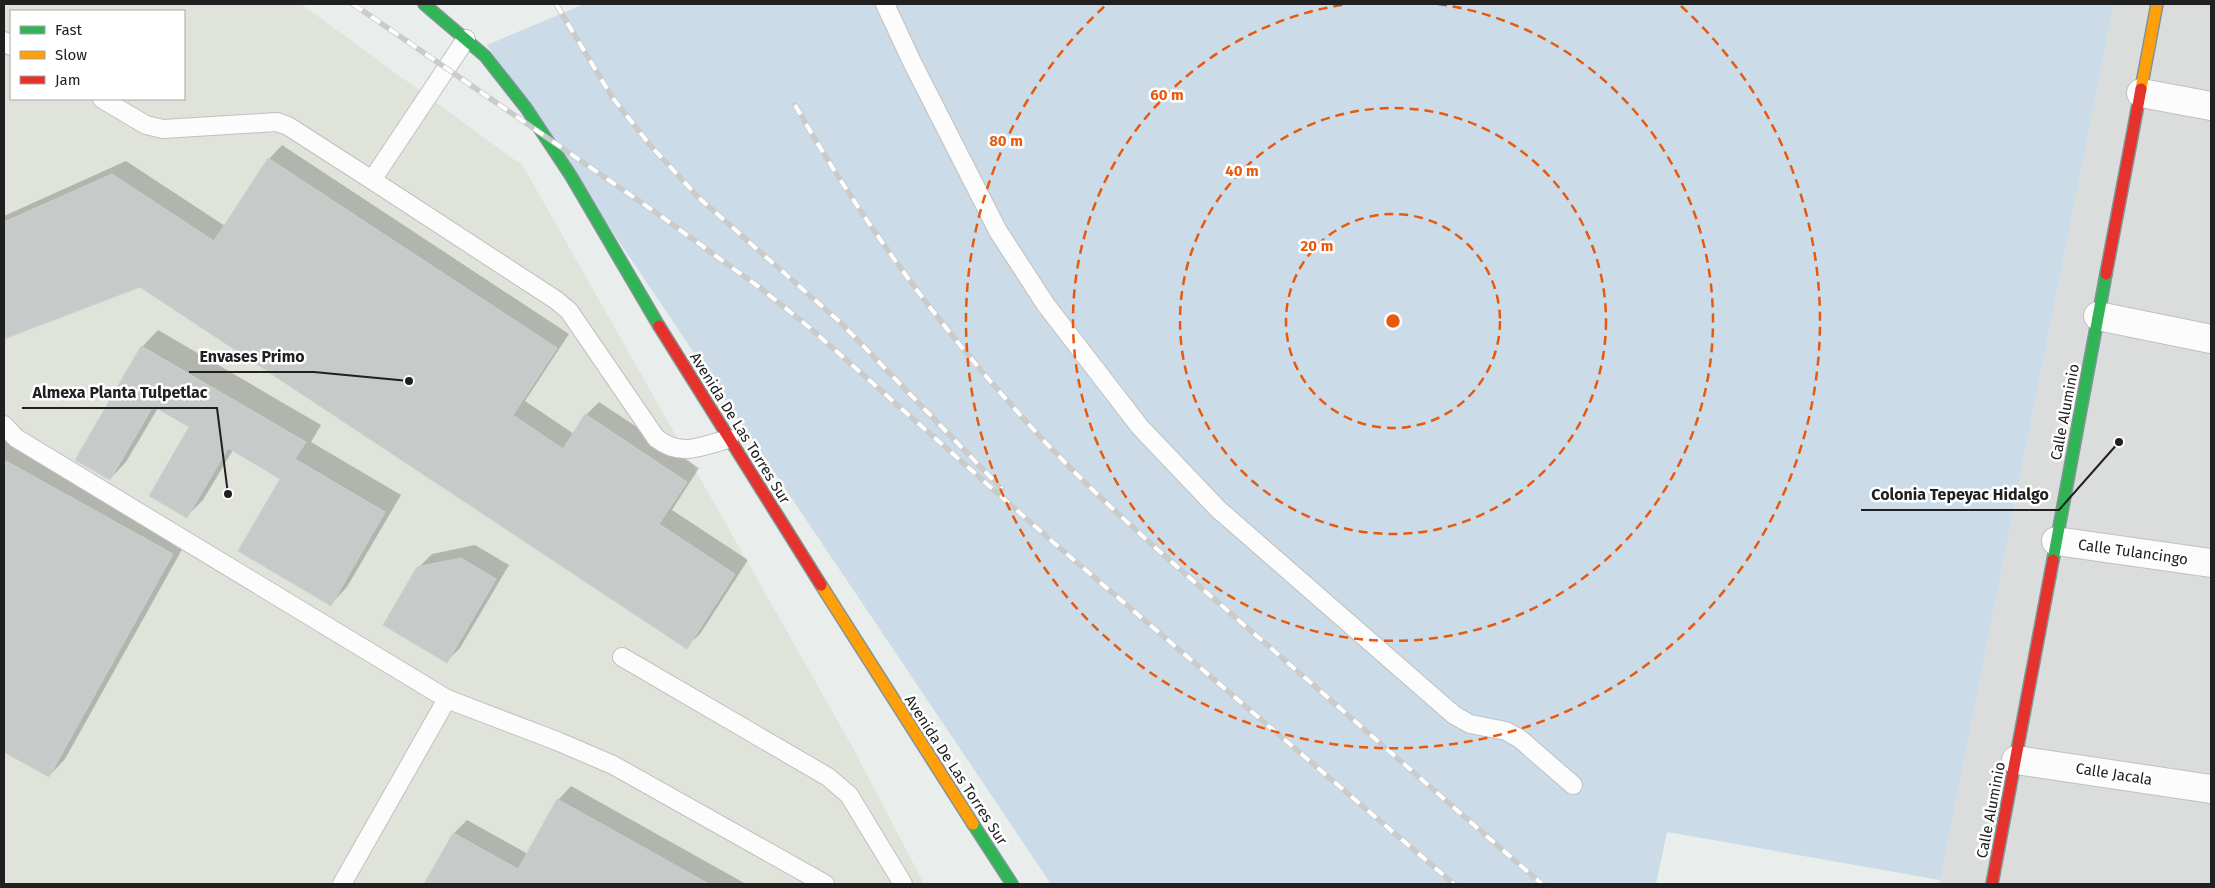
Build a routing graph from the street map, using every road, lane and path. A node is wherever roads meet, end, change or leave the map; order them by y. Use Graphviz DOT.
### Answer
graph roads {
  1 [pos="424,4"];
  2 [pos="885,4"];
  3 [pos="2157,4"];
  4 [pos="466,39"];
  5 [pos="2141,93"];
  6 [pos="104,100"];
  7 [pos="2211,106"];
  8 [pos="372,180"];
  9 [pos="2098,316"];
  10 [pos="2211,340"];
  11 [pos="4,425"];
  12 [pos="729,439"];
  13 [pos="2056,541"];
  14 [pos="2211,563"];
  15 [pos="622,657"];
  16 [pos="447,699"];
  17 [pos="2016,760"];
  18 [pos="1573,785"];
  19 [pos="2211,789"];
  20 [pos="342,884"];
  21 [pos="825,884"];
  22 [pos="903,884"];
  23 [pos="1012,884"];
  24 [pos="1992,884"];
  1 -- 4 [label="street, Avenida De Las Torres Sur"];
  2 -- 18 [label="lane"];
  3 -- 5 [label="street, Calle Aluminio"];
  4 -- 8 [label="lane"];
  4 -- 12 [label="street, Avenida De Las Torres Sur"];
  5 -- 7 [label="street"];
  5 -- 9 [label="street, Calle Aluminio"];
  6 -- 8 [label="lane"];
  8 -- 12 [label="lane"];
  9 -- 10 [label="street"];
  9 -- 13 [label="street, Calle Aluminio"];
  11 -- 16 [label="lane"];
  12 -- 23 [label="street, Avenida De Las Torres Sur"];
  13 -- 14 [label="street, Calle Tulancingo"];
  13 -- 17 [label="street, Calle Aluminio"];
  15 -- 22 [label="lane"];
  16 -- 20 [label="lane"];
  16 -- 21 [label="lane"];
  17 -- 19 [label="street, Calle Jacala"];
  17 -- 24 [label="street, Calle Aluminio"];
}
